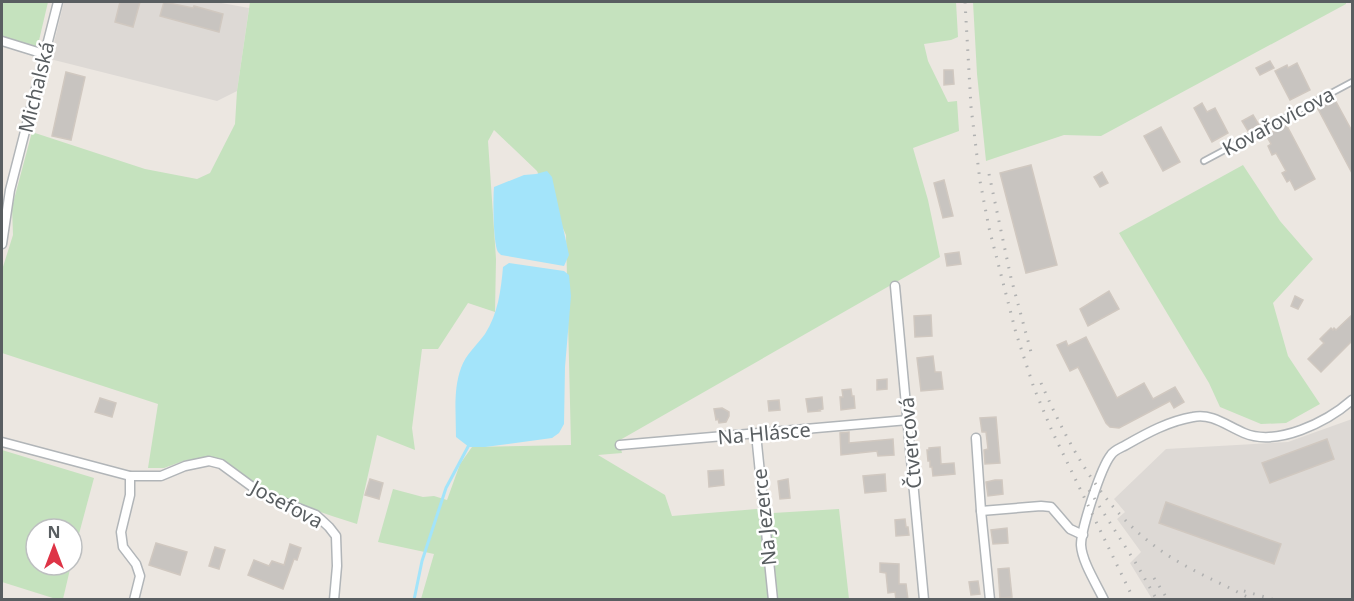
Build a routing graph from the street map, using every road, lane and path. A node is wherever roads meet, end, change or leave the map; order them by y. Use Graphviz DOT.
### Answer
graph roads {
  1 [pos="58,2"];
  2 [pos="2,41"];
  3 [pos="44,54"];
  4 [pos="1353,82"];
  5 [pos="1204,160"];
  6 [pos="2,244"];
  7 [pos="895,286"];
  8 [pos="1353,400"];
  9 [pos="908,420"];
  10 [pos="756,434"];
  11 [pos="976,438"];
  12 [pos="2,442"];
  13 [pos="620,446"];
  14 [pos="130,476"];
  15 [pos="981,511"];
  16 [pos="1083,535"];
  17 [pos="134,600"];
  18 [pos="334,600"];
  19 [pos="772,600"];
  20 [pos="924,600"];
  21 [pos="990,600"];
  22 [pos="1104,600"];
  1 -- 3 [label="street, Michalská"];
  2 -- 3 [label="street"];
  3 -- 6 [label="street, Michalská"];
  4 -- 5 [label="lane, Kovařovicova"];
  7 -- 9 [label="street, Čtvercová"];
  8 -- 16 [label="street"];
  9 -- 10 [label="street, Na Hlásce"];
  9 -- 20 [label="street, Čtvercová"];
  10 -- 13 [label="street, Na Hlásce"];
  10 -- 19 [label="street, Na Jezerce"];
  11 -- 15 [label="street"];
  12 -- 14 [label="street, Josefova"];
  14 -- 17 [label="street"];
  14 -- 18 [label="street, Josefova"];
  15 -- 16 [label="street"];
  15 -- 21 [label="street"];
  16 -- 22 [label="street"];
}
